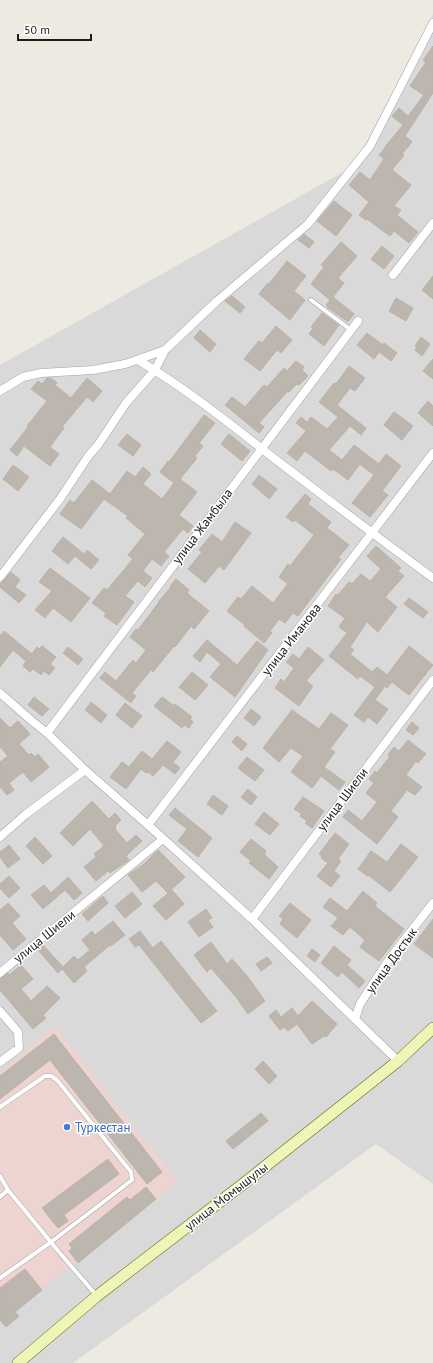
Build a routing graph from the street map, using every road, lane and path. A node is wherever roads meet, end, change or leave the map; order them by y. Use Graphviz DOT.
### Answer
graph roads {
  1 [pos="433,23"];
  2 [pos="433,222"];
  3 [pos="393,275"];
  4 [pos="311,300"];
  5 [pos="358,321"];
  6 [pos="351,330"];
  7 [pos="165,350"];
  8 [pos="138,360"];
  9 [pos="155,370"];
  10 [pos="0,391"];
  11 [pos="261,448"];
  12 [pos="433,453"];
  13 [pos="372,533"];
  14 [pos="0,577"];
  15 [pos="433,578"];
  16 [pos="433,680"];
  17 [pos="0,692"];
  18 [pos="47,733"];
  19 [pos="85,770"];
  20 [pos="148,825"];
  21 [pos="0,837"];
  22 [pos="163,839"];
  23 [pos="433,903"];
  24 [pos="252,919"];
  25 [pos="0,973"];
  26 [pos="0,1011"];
  27 [pos="355,1019"];
  28 [pos="433,1028"];
  29 [pos="398,1061"];
  30 [pos="0,1062"];
  31 [pos="0,1107"];
  32 [pos="0,1176"];
  33 [pos="8,1190"];
  34 [pos="0,1197"];
  35 [pos="51,1242"];
  36 [pos="0,1278"];
  37 [pos="97,1296"];
  38 [pos="18,1363"];
  1 -- 7 [label="street"];
  2 -- 3 [label="street"];
  4 -- 6 [label="lane"];
  5 -- 6 [label="street, улица Жамбыла"];
  6 -- 11 [label="street, улица Жамбыла"];
  7 -- 8 [label="street"];
  7 -- 9 [label="street"];
  8 -- 9 [label="street"];
  8 -- 10 [label="street"];
  9 -- 11 [label="street"];
  9 -- 14 [label="street"];
  11 -- 13 [label="street"];
  11 -- 18 [label="street, улица Жамбыла"];
  12 -- 13 [label="street, улица Иманова"];
  13 -- 15 [label="street"];
  13 -- 20 [label="street, улица Иманова"];
  16 -- 24 [label="street, улица Шиели"];
  17 -- 18 [label="street"];
  18 -- 19 [label="street"];
  19 -- 20 [label="street"];
  19 -- 21 [label="street"];
  20 -- 22 [label="street"];
  22 -- 24 [label="street"];
  22 -- 25 [label="street, улица Шиели"];
  23 -- 27 [label="street, улица Достык"];
  24 -- 27 [label="street"];
  26 -- 30 [label="street"];
  27 -- 29 [label="street"];
  28 -- 29 [label="street, улица Момышулы"];
  29 -- 37 [label="street, улица Момышулы"];
  31 -- 35 [label="lane"];
  32 -- 33 [label="lane"];
  33 -- 34 [label="lane"];
  33 -- 35 [label="lane"];
  35 -- 36 [label="lane"];
  35 -- 37 [label="lane"];
  37 -- 38 [label="street, улица Момышулы"];
}
